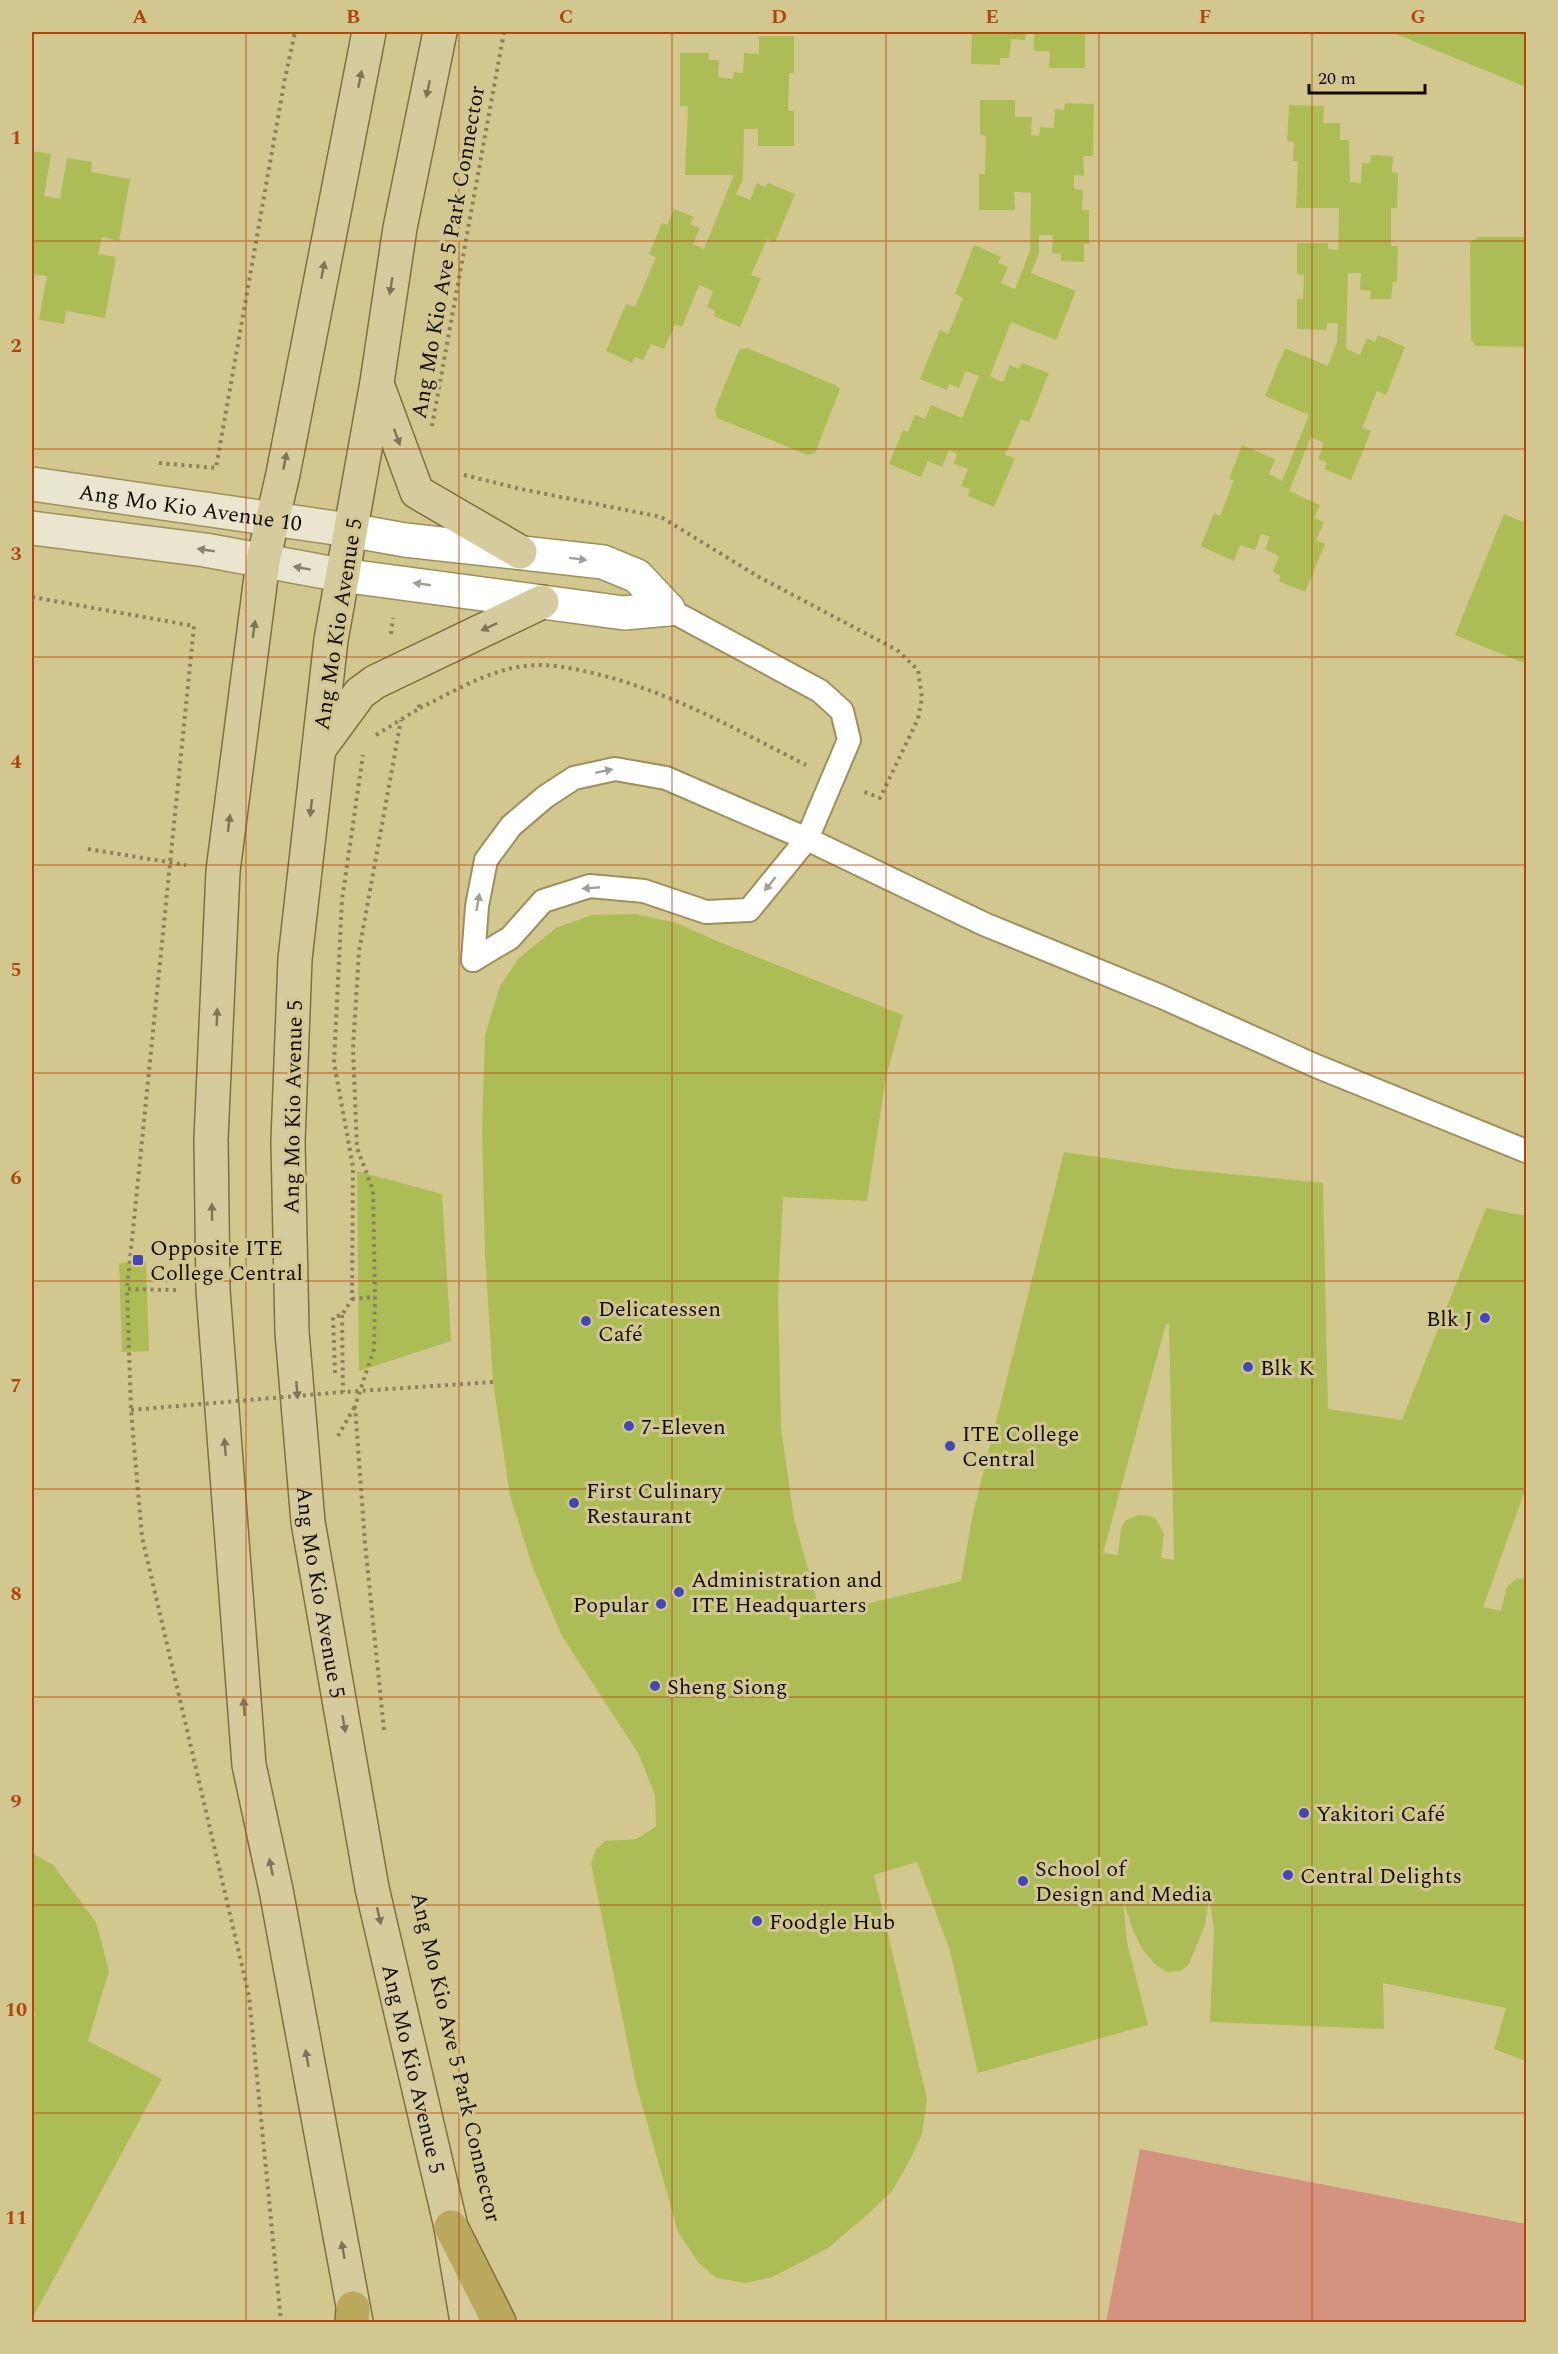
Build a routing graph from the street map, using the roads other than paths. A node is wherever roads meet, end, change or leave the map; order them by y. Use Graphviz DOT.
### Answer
graph roads {
  1 [pos="369,32"];
  2 [pos="440,32"];
  3 [pos="377,382"];
  4 [pos="32,484"];
  5 [pos="273,519"];
  6 [pos="32,528"];
  7 [pos="349,530"];
  8 [pos="520,552"];
  9 [pos="263,561"];
  10 [pos="341,575"];
  11 [pos="542,602"];
  12 [pos="668,609"];
  13 [pos="318,750"];
  14 [pos="807,839"];
  15 [pos="1527,1151"];
  16 [pos="451,2227"];
  17 [pos="354,2318"];
  18 [pos="467,2322"];
  19 [pos="499,2322"];
  5 -- 1 [label="main road, one-way"];
  2 -- 3 [label="main road, Ang Mo Kio Avenue 5, one-way"];
  3 -- 7 [label="main road, Ang Mo Kio Avenue 5"];
  3 -- 8 [label="main road, one-way"];
  4 -- 5 [label="main road, Ang Mo Kio Avenue 10"];
  5 -- 7 [label="main road, Ang Mo Kio Avenue 10"];
  5 -- 9 [label="main road"];
  9 -- 6 [label="main road, Ang Mo Kio Avenue 10, one-way"];
  7 -- 8 [label="street"];
  7 -- 10 [label="main road, Ang Mo Kio Avenue 5"];
  8 -- 12 [label="street, one-way"];
  10 -- 9 [label="main road, Ang Mo Kio Avenue 10, one-way"];
  17 -- 9 [label="main road, one-way"];
  11 -- 10 [label="street, one-way"];
  10 -- 13 [label="main road, Ang Mo Kio Avenue 5"];
  11 -- 12 [label="street"];
  11 -- 13 [label="main road, one-way"];
  12 -- 14 [label="lane"];
  13 -- 16 [label="main road, Ang Mo Kio Avenue 5, one-way"];
  14 -- 14 [label="lane, one-way"];
  14 -- 15 [label="lane"];
  16 -- 18 [label="main road, Ang Mo Kio Avenue 5"];
  16 -- 19 [label="highway"];
}
